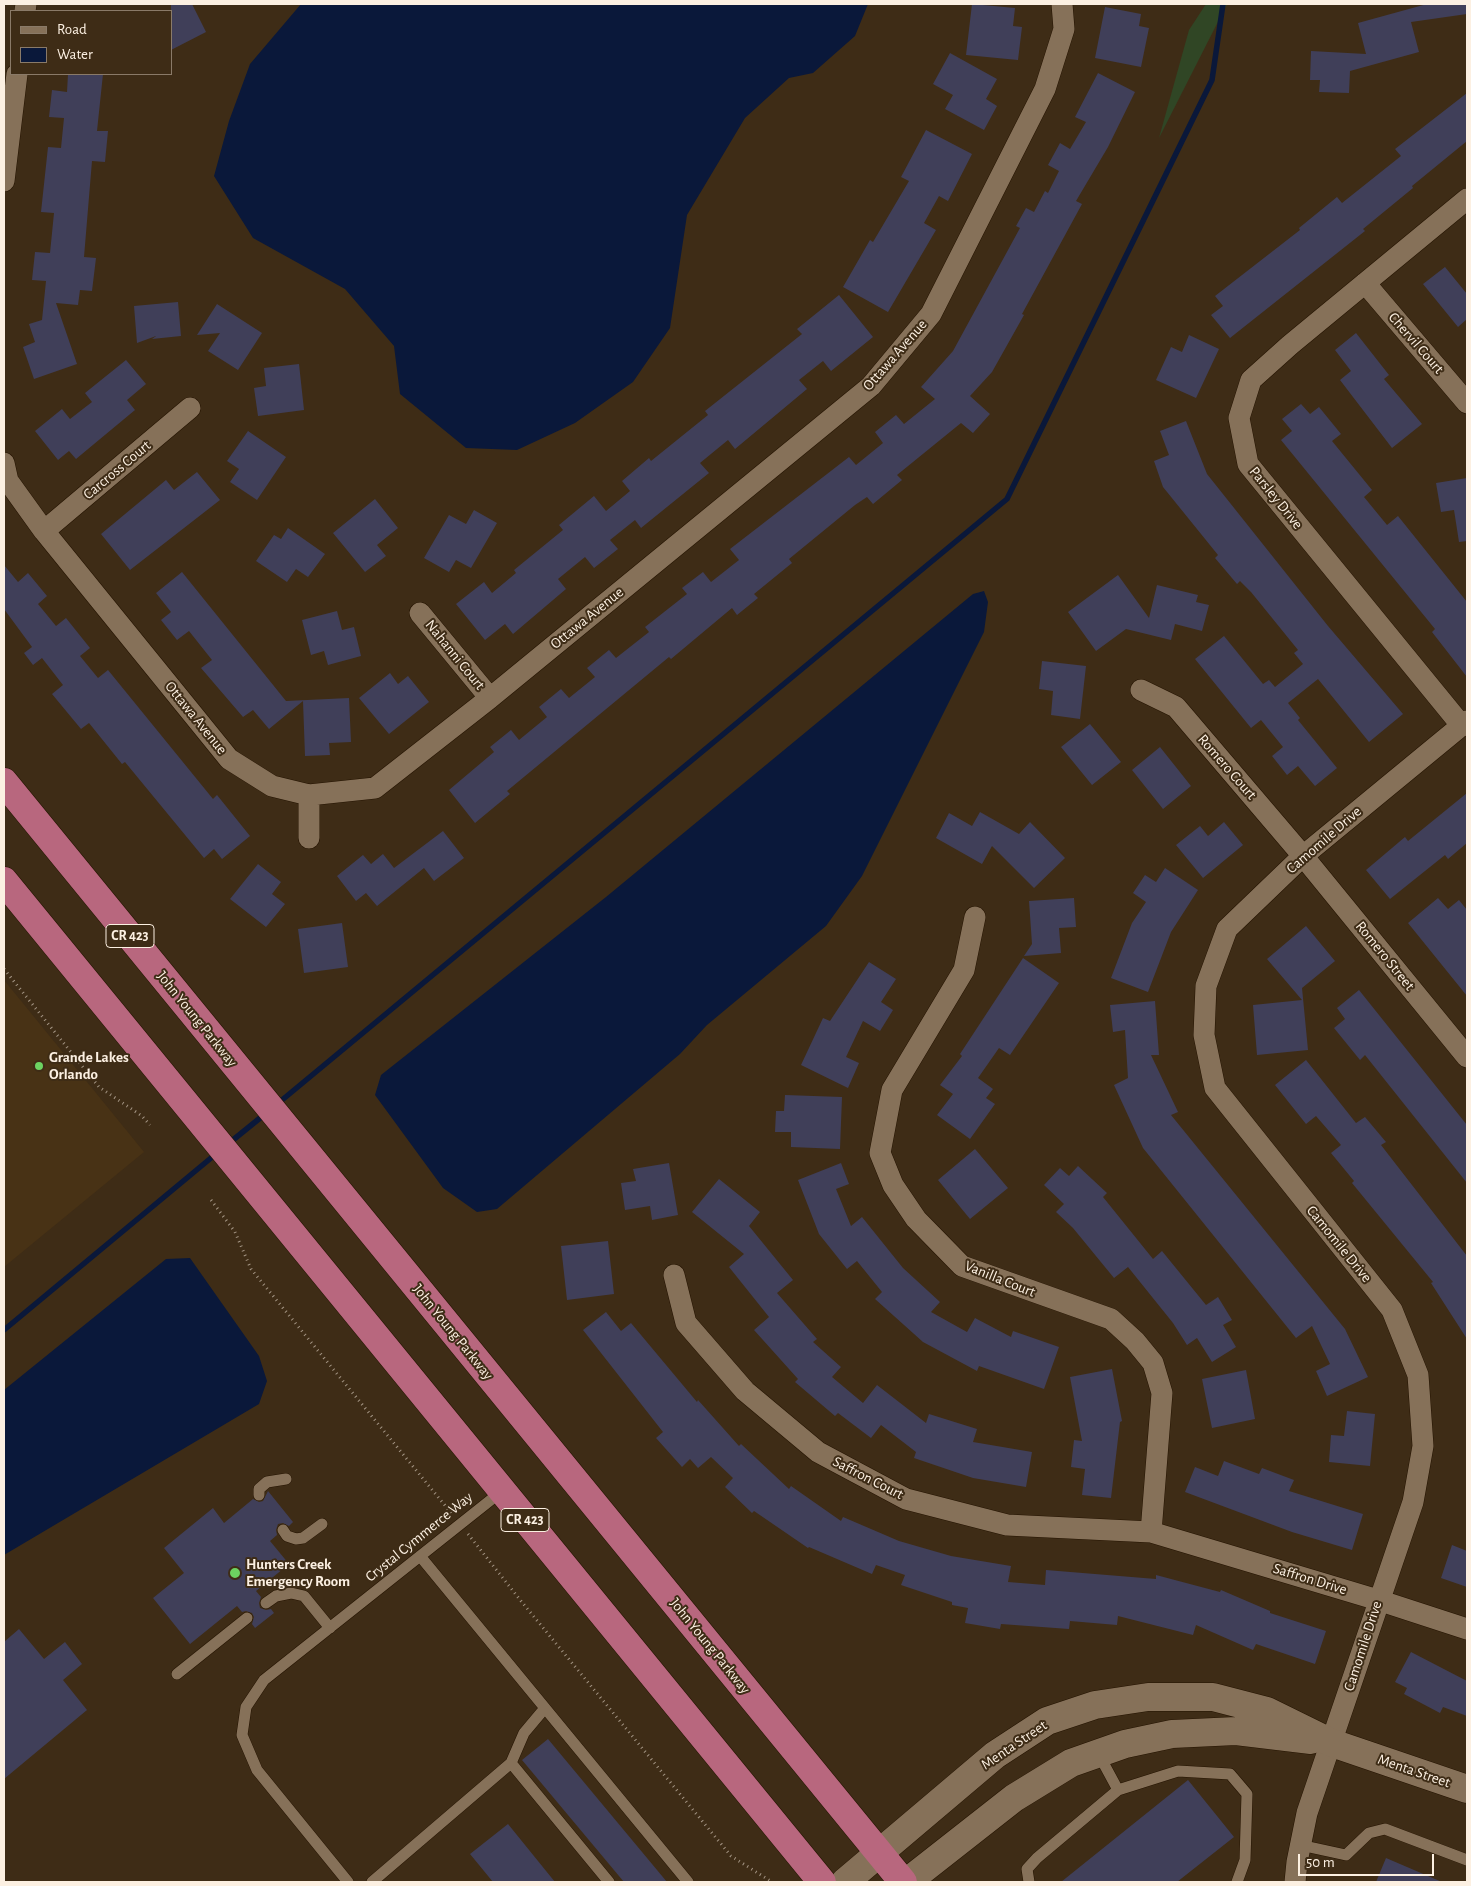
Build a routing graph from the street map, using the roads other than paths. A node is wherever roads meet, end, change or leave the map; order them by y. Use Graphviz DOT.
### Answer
graph roads {
  1 [pos="1062,4"];
  2 [pos="17,75"];
  3 [pos="4,181"];
  4 [pos="1467,199"];
  5 [pos="1364,283"];
  6 [pos="1467,403"];
  7 [pos="190,408"];
  8 [pos="4,463"];
  9 [pos="44,531"];
  10 [pos="420,613"];
  11 [pos="1141,690"];
  12 [pos="490,698"];
  13 [pos="1464,723"];
  14 [pos="4,782"];
  15 [pos="309,795"];
  16 [pos="309,838"];
  17 [pos="1303,856"];
  18 [pos="4,881"];
  19 [pos="975,917"];
  20 [pos="1467,1057"];
  21 [pos="674,1275"];
  22 [pos="286,1479"];
  23 [pos="502,1491"];
  24 [pos="259,1495"];
  25 [pos="322,1524"];
  26 [pos="283,1530"];
  27 [pos="1151,1532"];
  28 [pos="420,1556"];
  29 [pos="1378,1600"];
  30 [pos="266,1603"];
  31 [pos="247,1618"];
  32 [pos="330,1628"];
  33 [pos="1467,1629"];
  34 [pos="177,1674"];
  35 [pos="545,1708"];
  36 [pos="1332,1743"];
  37 [pos="1098,1753"];
  38 [pos="512,1764"];
  39 [pos="1467,1789"];
  40 [pos="1118,1790"];
  41 [pos="1300,1846"];
  42 [pos="878,1852"];
  43 [pos="1467,1860"];
  44 [pos="348,1882"];
  45 [pos="372,1882"];
  46 [pos="610,1882"];
  47 [pos="688,1882"];
  48 [pos="822,1882"];
  49 [pos="845,1882"];
  50 [pos="903,1882"];
  51 [pos="907,1882"];
  52 [pos="1029,1882"];
  53 [pos="1237,1882"];
  54 [pos="1295,1882"];
  1 -- 12 [label="street, Ottawa Avenue"];
  2 -- 3 [label="street"];
  4 -- 5 [label="street, Parsley Drive"];
  5 -- 6 [label="street, Chervil Court"];
  5 -- 13 [label="street, Parsley Drive"];
  7 -- 9 [label="street, Carcross Court"];
  8 -- 9 [label="street, Ottawa Avenue"];
  9 -- 15 [label="street, Ottawa Avenue"];
  10 -- 12 [label="street, Nahanni Court"];
  11 -- 17 [label="street, Romero Court"];
  12 -- 15 [label="street, Ottawa Avenue"];
  13 -- 17 [label="street, Camomile Drive"];
  14 -- 42 [label="highway, John Young Parkway / CR 423"];
  15 -- 16 [label="street"];
  17 -- 20 [label="street, Romero Street"];
  17 -- 29 [label="street, Camomile Drive"];
  18 -- 23 [label="highway, CR 423"];
  19 -- 27 [label="street, Vanilla Court"];
  21 -- 27 [label="street, Saffron Court"];
  22 -- 24 [label="lane"];
  23 -- 28 [label="lane, Crystal Cymmerce Way"];
  23 -- 48 [label="highway, CR 423"];
  25 -- 26 [label="lane"];
  27 -- 29 [label="street, Saffron Drive"];
  28 -- 32 [label="lane, Crystal Cymmerce Way"];
  28 -- 35 [label="lane"];
  29 -- 33 [label="street, Saffron Drive"];
  29 -- 36 [label="street, Camomile Drive"];
  30 -- 32 [label="lane"];
  31 -- 34 [label="lane"];
  32 -- 44 [label="lane, Crystal Cymmerce Way"];
  35 -- 38 [label="lane"];
  35 -- 47 [label="lane"];
  36 -- 37 [label="street, Menta Street"];
  36 -- 39 [label="street, Menta Street"];
  36 -- 41 [label="street, Camomile Drive"];
  36 -- 42 [label="street, Menta Street"];
  37 -- 40 [label="lane"];
  37 -- 51 [label="street, Menta Street"];
  38 -- 45 [label="lane"];
  38 -- 46 [label="lane"];
  40 -- 52 [label="lane"];
  40 -- 53 [label="lane"];
  41 -- 43 [label="lane"];
  41 -- 54 [label="street, Camomile Drive"];
  42 -- 49 [label="street, Menta Street"];
  42 -- 50 [label="highway, John Young Parkway / CR 423"];
}
